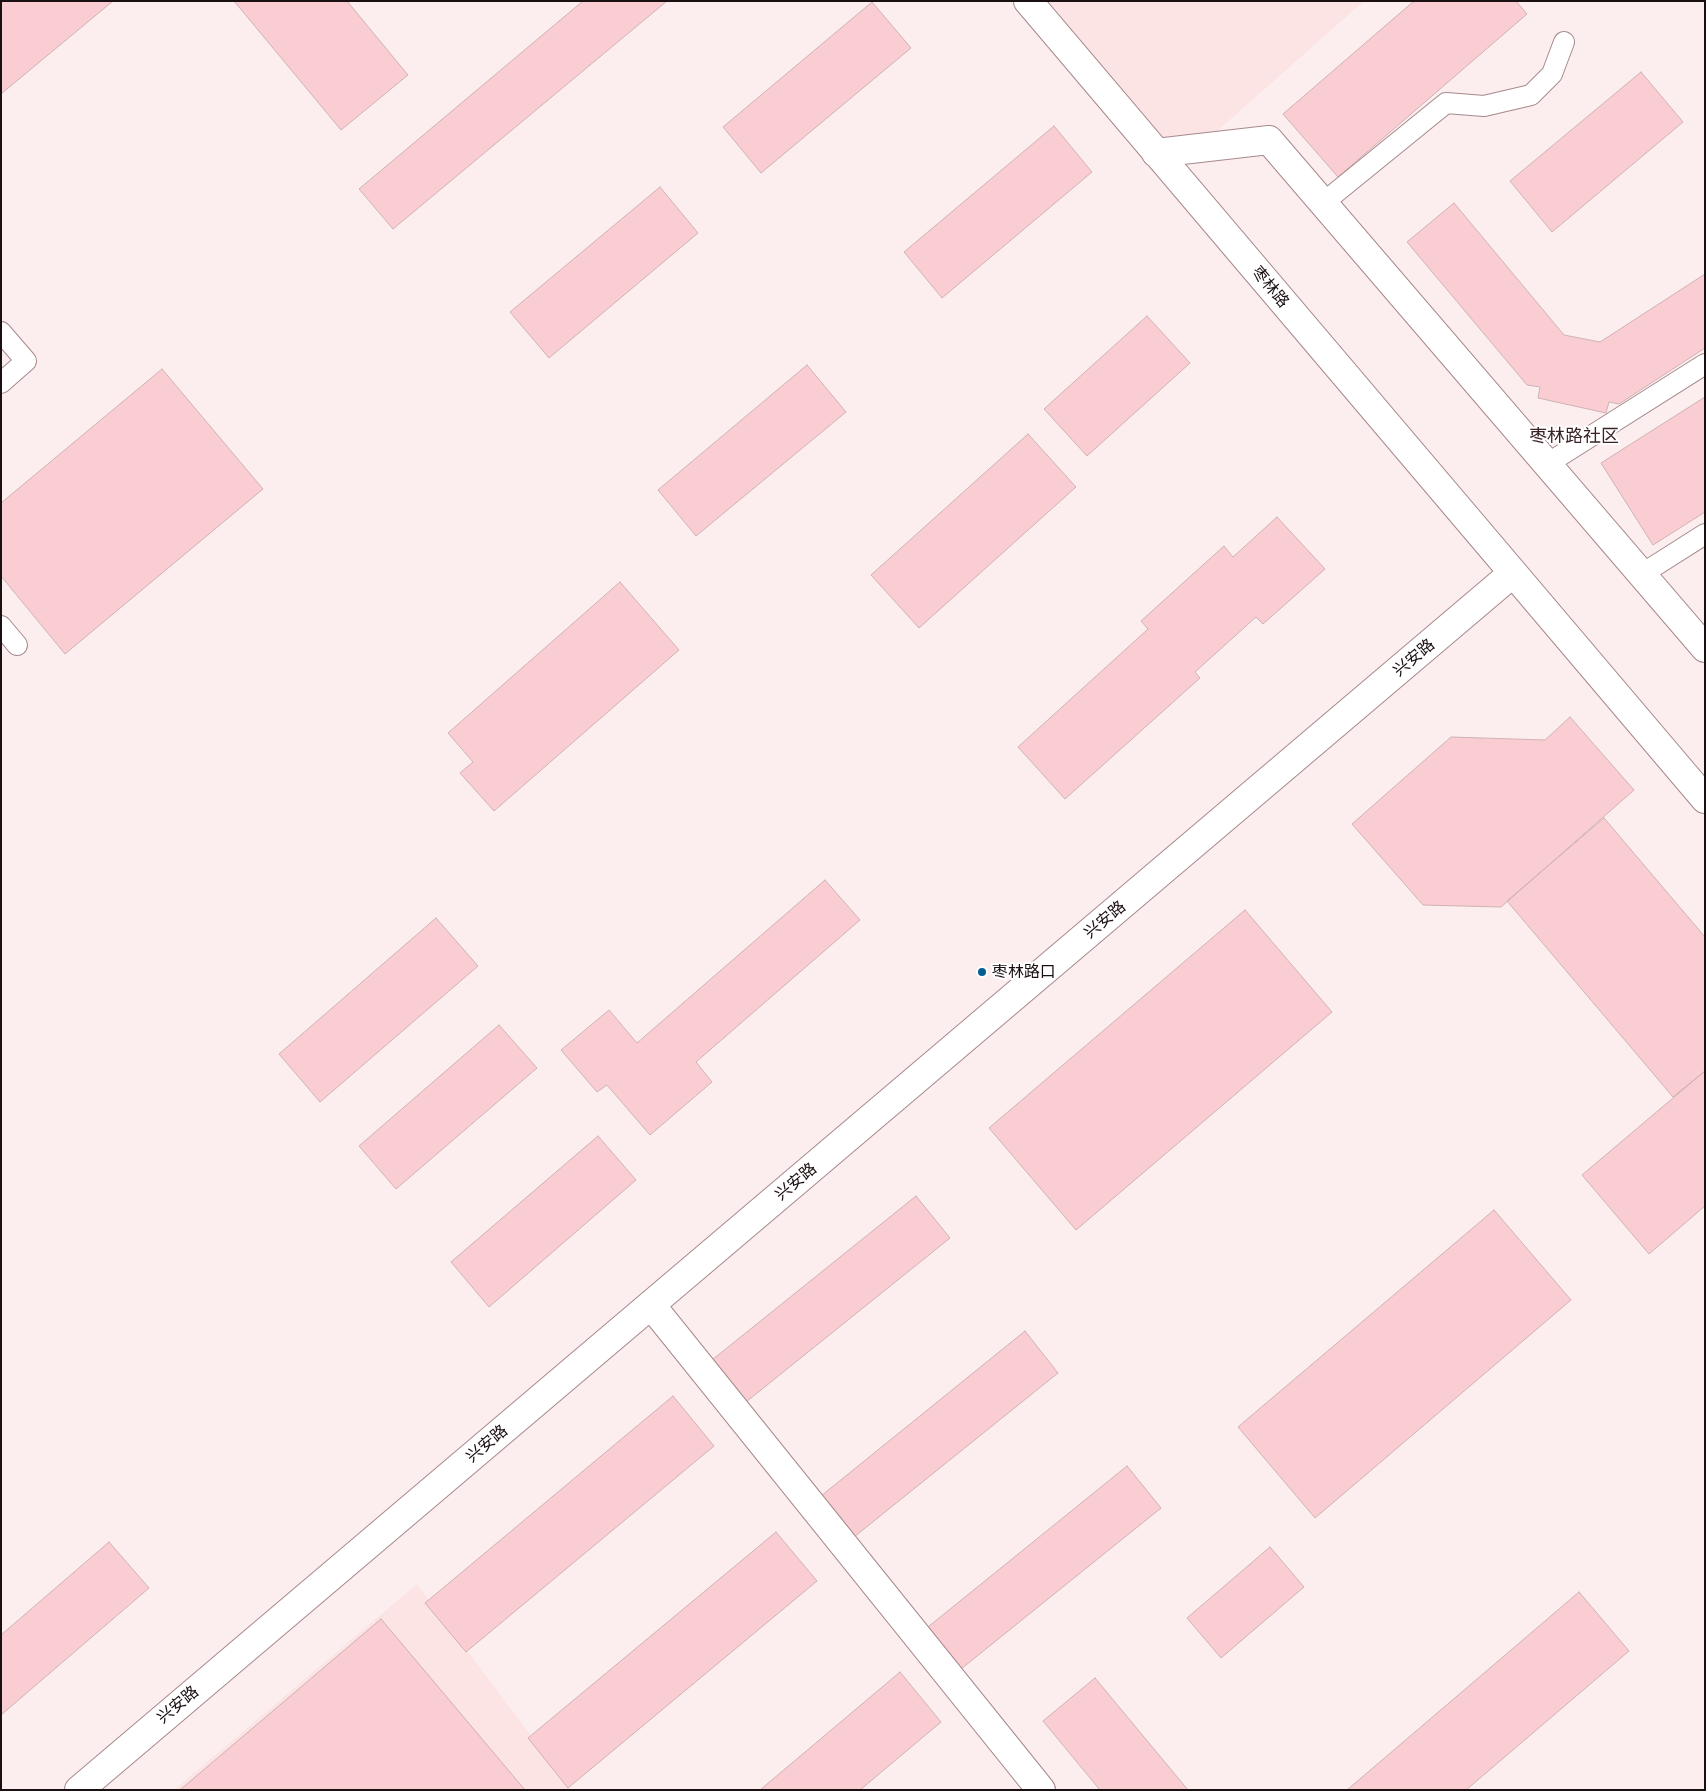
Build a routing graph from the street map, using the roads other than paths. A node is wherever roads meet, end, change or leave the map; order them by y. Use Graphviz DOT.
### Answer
graph roads {
  1 [pos="1028,1"];
  2 [pos="1564,42"];
  3 [pos="1156,153"];
  4 [pos="1323,203"];
  5 [pos="1,332"];
  6 [pos="1705,364"];
  7 [pos="1,383"];
  8 [pos="1547,464"];
  9 [pos="1705,534"];
  10 [pos="1513,573"];
  11 [pos="1642,574"];
  12 [pos="1,626"];
  13 [pos="17,645"];
  14 [pos="1705,648"];
  15 [pos="1705,799"];
  16 [pos="651,1305"];
  17 [pos="79,1790"];
  18 [pos="1040,1790"];
  1 -- 3 [label="street, 枣林路"];
  2 -- 4 [label="lane"];
  3 -- 4 [label="street"];
  3 -- 10 [label="street, 枣林路"];
  4 -- 8 [label="street"];
  5 -- 7 [label="lane"];
  6 -- 8 [label="lane"];
  8 -- 11 [label="street"];
  9 -- 11 [label="lane"];
  10 -- 15 [label="street, 枣林路"];
  10 -- 16 [label="street, 兴安路"];
  11 -- 14 [label="street"];
  12 -- 13 [label="lane"];
  16 -- 17 [label="street, 兴安路"];
  16 -- 18 [label="street"];
}
